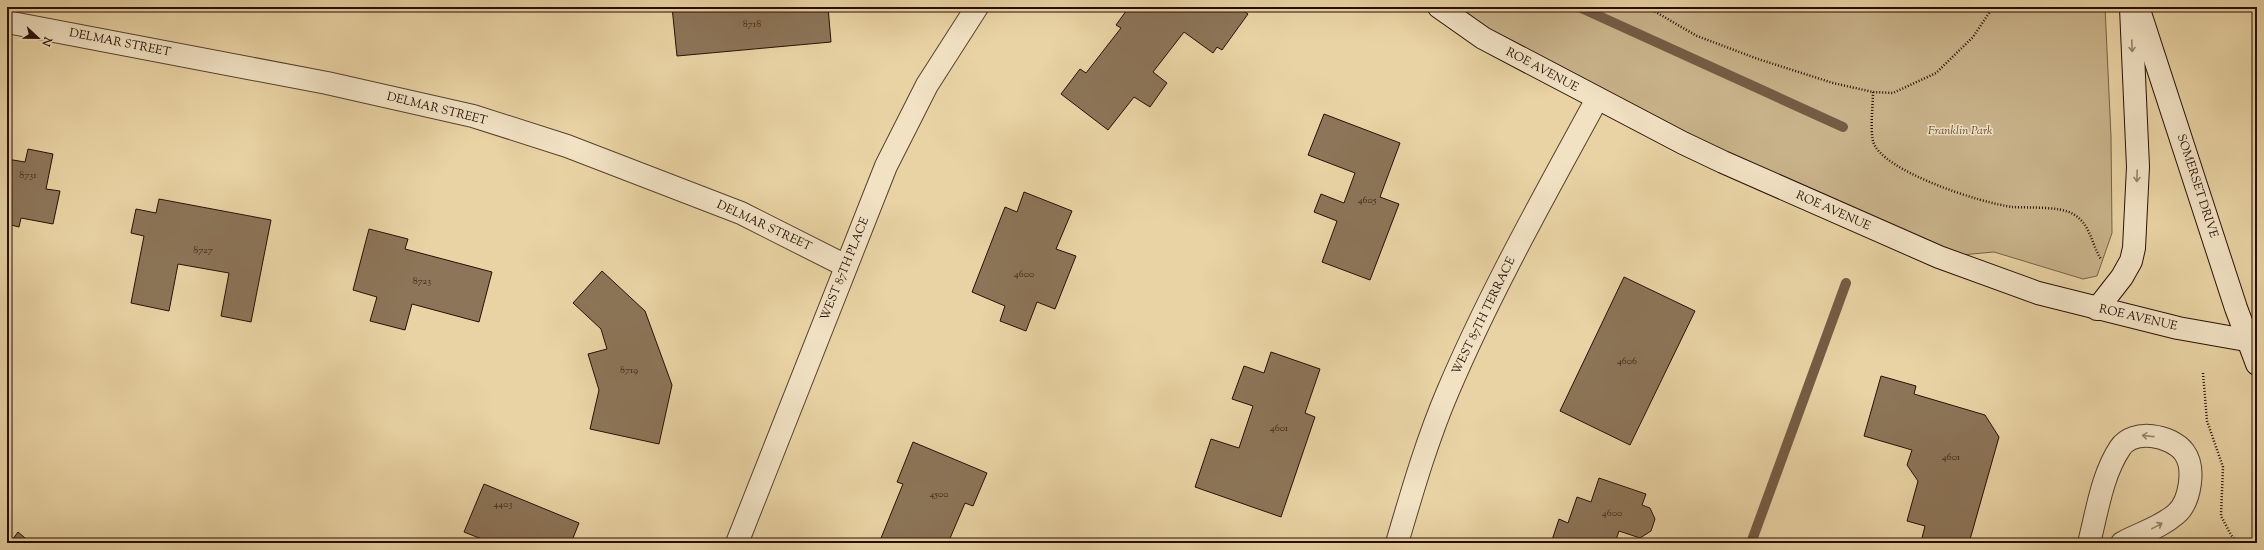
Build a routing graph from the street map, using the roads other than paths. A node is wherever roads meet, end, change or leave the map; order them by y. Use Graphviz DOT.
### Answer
graph roads {
  1 [pos="977,7"];
  2 [pos="1439,7"];
  3 [pos="2131,7"];
  4 [pos="2138,7"];
  5 [pos="7,22"];
  6 [pos="1597,99"];
  7 [pos="846,266"];
  8 [pos="2097,309"];
  9 [pos="2252,342"];
  10 [pos="2257,364"];
  11 [pos="737,543"];
  12 [pos="1397,543"];
  13 [pos="2089,543"];
  14 [pos="2122,543"];
  1 -- 7 [label="street, WEST 87TH PLACE"];
  2 -- 6 [label="street, ROE AVENUE"];
  3 -- 8 [label="street, one-way"];
  4 -- 9 [label="street, SOMERSET DRIVE"];
  5 -- 7 [label="street, DELMAR STREET"];
  6 -- 8 [label="street, ROE AVENUE"];
  6 -- 12 [label="street, WEST 87TH TERRACE"];
  7 -- 11 [label="street, WEST 87TH PLACE"];
  8 -- 9 [label="street, ROE AVENUE"];
  9 -- 10 [label="street, SOMERSET DRIVE"];
  14 -- 13 [label="street, one-way"];
}
